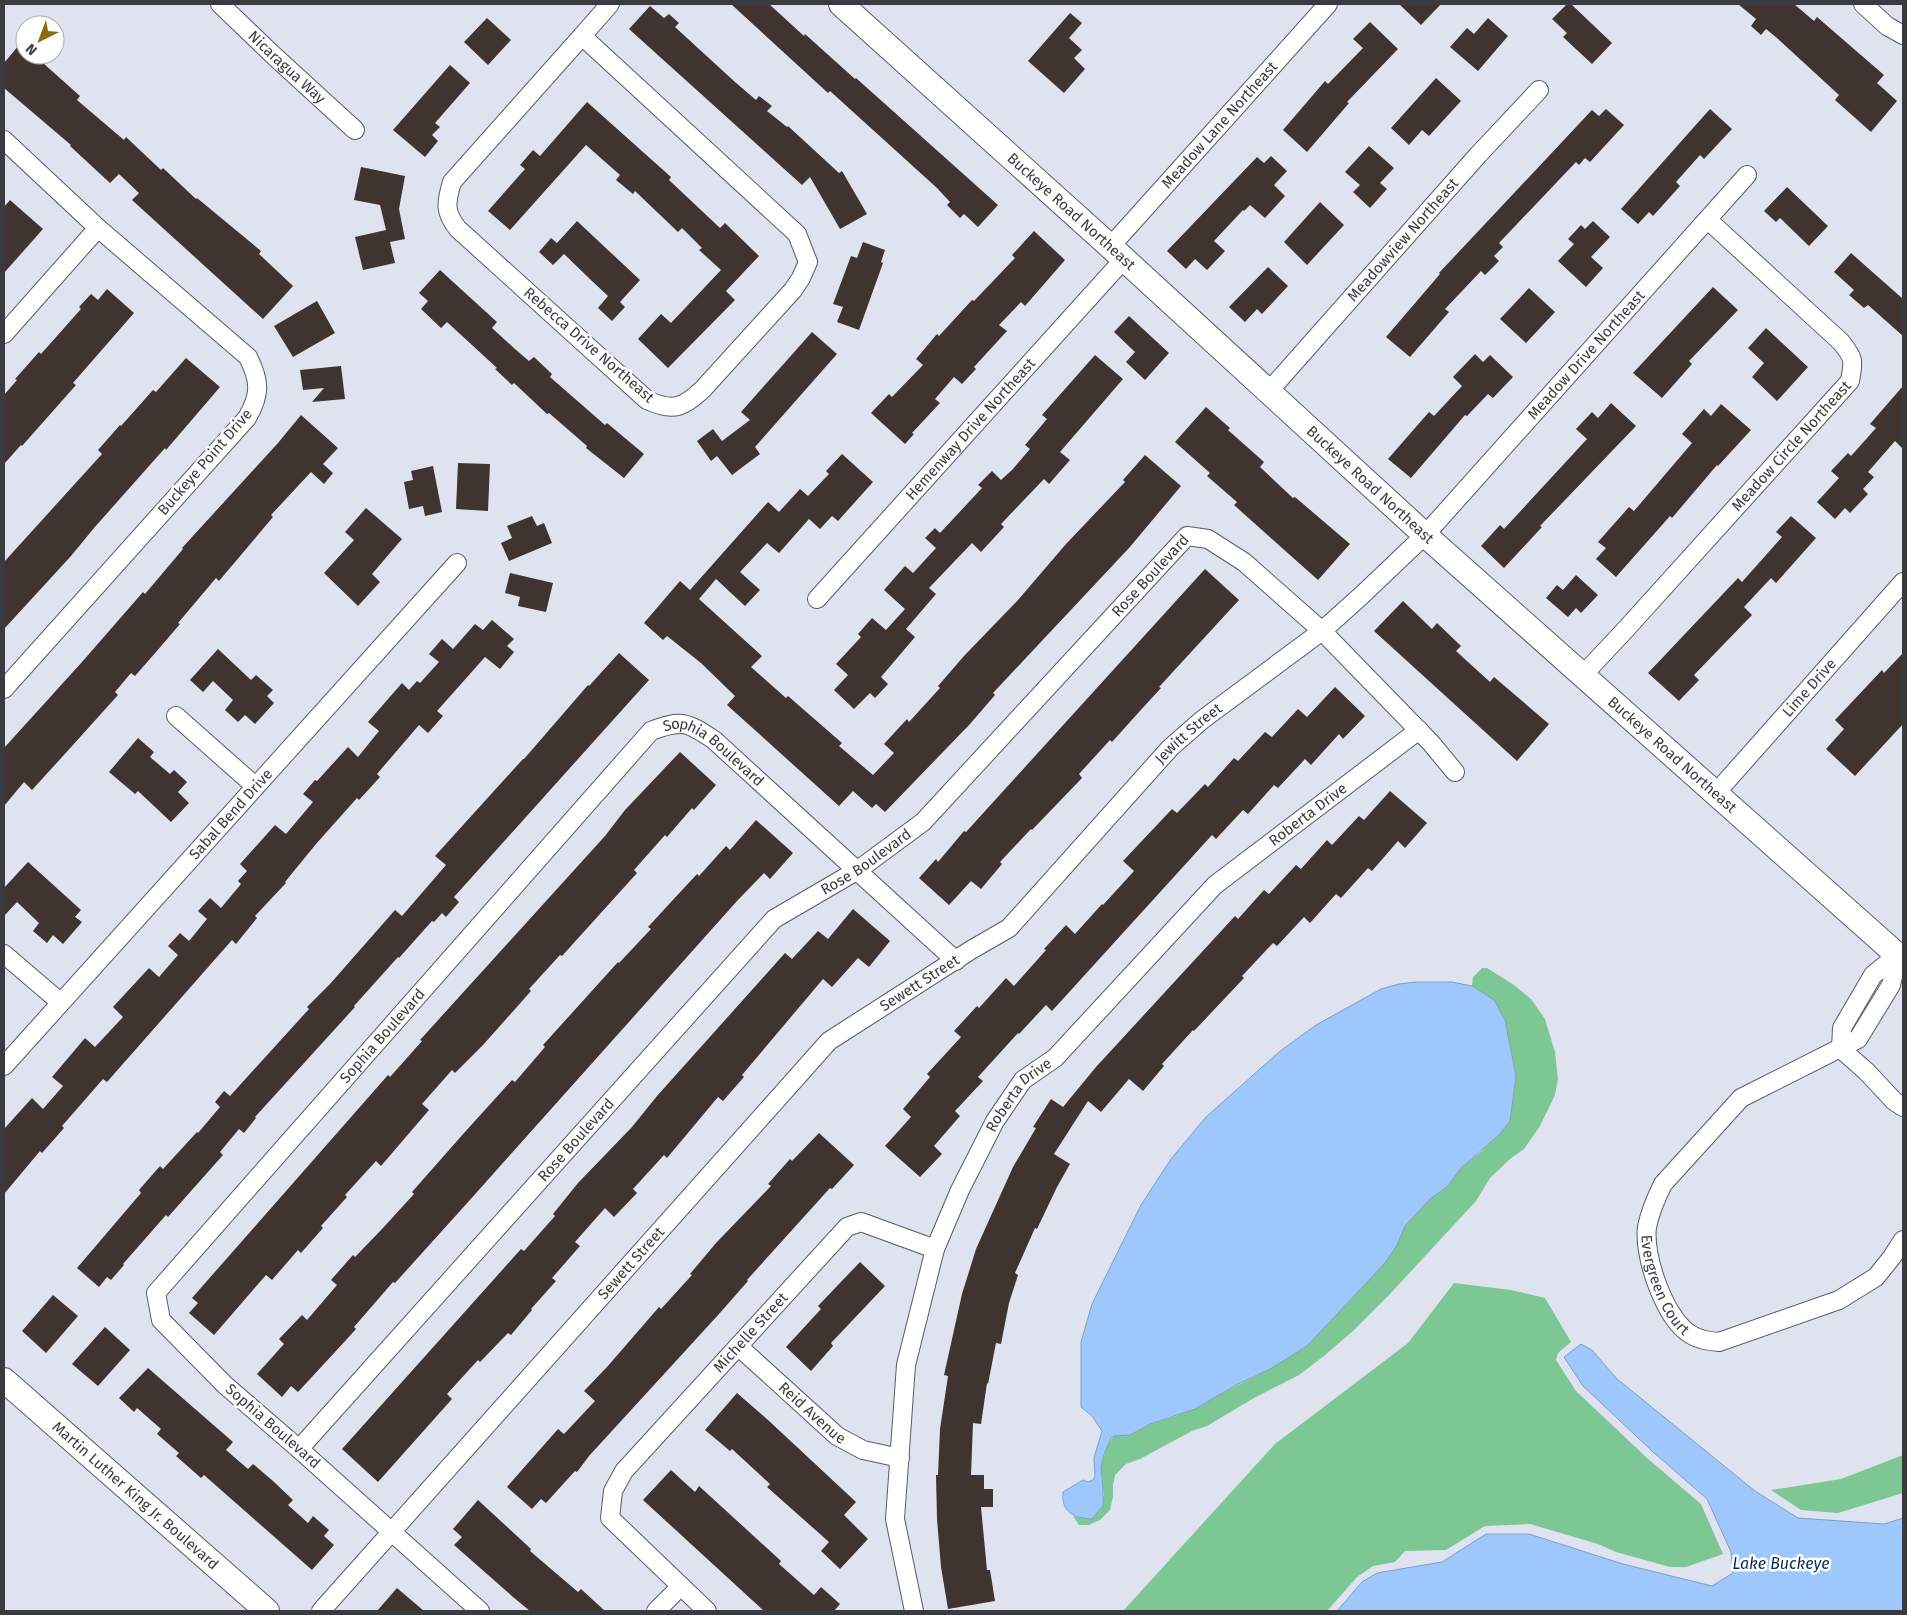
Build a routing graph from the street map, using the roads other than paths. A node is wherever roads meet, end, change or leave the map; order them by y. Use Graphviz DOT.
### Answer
graph roads {
  1 [pos="610,4"];
  2 [pos="841,4"];
  3 [pos="1328,4"];
  4 [pos="1863,4"];
  5 [pos="224,5"];
  6 [pos="1903,35"];
  7 [pos="582,36"];
  8 [pos="1539,90"];
  9 [pos="355,130"];
  10 [pos="4,140"];
  11 [pos="1747,174"];
  12 [pos="1708,220"];
  13 [pos="98,228"];
  14 [pos="1117,253"];
  15 [pos="4,334"];
  16 [pos="1269,391"];
  17 [pos="1425,535"];
  18 [pos="457,563"];
  19 [pos="1903,582"];
  20 [pos="817,599"];
  21 [pos="1322,631"];
  22 [pos="1582,676"];
  23 [pos="4,688"];
  24 [pos="176,716"];
  25 [pos="1419,730"];
  26 [pos="1455,772"];
  27 [pos="255,786"];
  28 [pos="1716,794"];
  29 [pos="858,870"];
  30 [pos="971,950"];
  31 [pos="4,954"];
  32 [pos="1902,955"];
  33 [pos="956,961"];
  34 [pos="60,1002"];
  35 [pos="1841,1049"];
  36 [pos="4,1066"];
  37 [pos="1903,1107"];
  38 [pos="1903,1240"];
  39 [pos="936,1249"];
  40 [pos="738,1346"];
  41 [pos="4,1380"];
  42 [pos="299,1449"];
  43 [pos="900,1458"];
  44 [pos="392,1533"];
  45 [pos="681,1586"];
  46 [pos="267,1611"];
  47 [pos="321,1611"];
  48 [pos="480,1611"];
  49 [pos="656,1611"];
  50 [pos="707,1611"];
  51 [pos="914,1611"];
  1 -- 7 [label="street, Rebecca Drive Northeast"];
  2 -- 14 [label="street, Buckeye Road Northeast"];
  3 -- 14 [label="street, Meadow Lane Northeast"];
  4 -- 6 [label="street"];
  5 -- 9 [label="street, Nicaragua Way"];
  7 -- 7 [label="street, Rebecca Drive Northeast"];
  8 -- 16 [label="street, Meadowview Northeast"];
  10 -- 13 [label="street, Buckeye Point Drive"];
  11 -- 12 [label="street, Meadow Drive Northeast"];
  12 -- 17 [label="street, Meadow Drive Northeast"];
  12 -- 22 [label="street, Meadow Circle Northeast"];
  13 -- 15 [label="street"];
  13 -- 23 [label="street, Buckeye Point Drive"];
  14 -- 16 [label="street, Buckeye Road Northeast"];
  14 -- 20 [label="street, Hemenway Drive Northeast"];
  16 -- 17 [label="street, Buckeye Road Northeast"];
  17 -- 21 [label="street, Jewitt Street"];
  17 -- 22 [label="street, Buckeye Road Northeast"];
  18 -- 27 [label="street, Sabal Bend Drive"];
  19 -- 28 [label="street, Lime Drive"];
  21 -- 25 [label="street, Rose Boulevard"];
  21 -- 29 [label="street, Rose Boulevard"];
  21 -- 30 [label="street, Jewitt Street"];
  22 -- 28 [label="street, Buckeye Road Northeast"];
  24 -- 27 [label="street"];
  25 -- 26 [label="street, Rose Boulevard"];
  25 -- 39 [label="street, Roberta Drive"];
  27 -- 34 [label="street, Sabal Bend Drive"];
  28 -- 32 [label="street, Buckeye Road Northeast"];
  29 -- 33 [label="street, Sophia Boulevard"];
  29 -- 42 [label="street, Rose Boulevard"];
  29 -- 42 [label="street, Sophia Boulevard"];
  30 -- 33 [label="street, Sewett Street"];
  31 -- 34 [label="street"];
  32 -- 35 [label="street"];
  33 -- 44 [label="street, Sewett Street"];
  34 -- 36 [label="street, Sabal Bend Drive"];
  35 -- 37 [label="street"];
  35 -- 38 [label="street, Evergreen Court"];
  39 -- 40 [label="street, Michelle Street"];
  39 -- 43 [label="street, Roberta Drive"];
  40 -- 43 [label="street, Reid Avenue"];
  40 -- 45 [label="street, Michelle Street"];
  41 -- 46 [label="street, Martin Luther King Jr. Boulevard"];
  42 -- 44 [label="street, Sophia Boulevard"];
  43 -- 51 [label="street, Roberta Drive"];
  44 -- 47 [label="street, Sewett Street"];
  44 -- 48 [label="street, Sophia Boulevard"];
  45 -- 49 [label="street"];
  45 -- 50 [label="street"];
}
